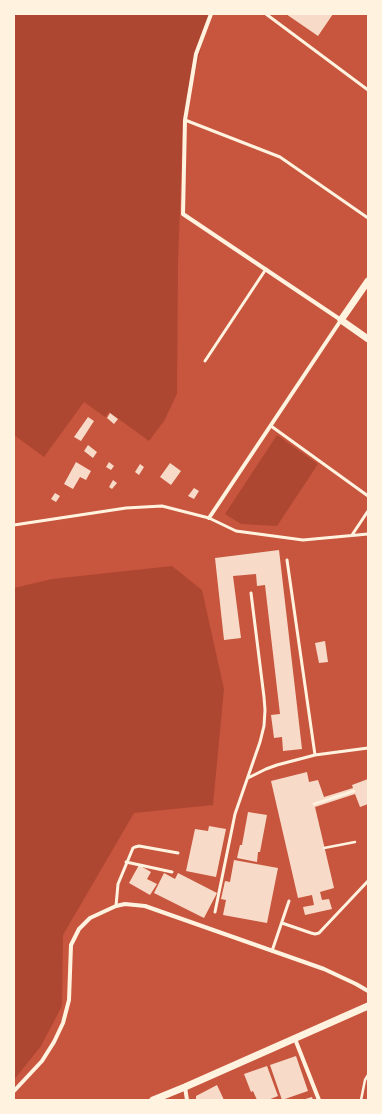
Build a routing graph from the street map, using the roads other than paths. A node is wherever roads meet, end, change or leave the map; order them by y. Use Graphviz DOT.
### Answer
graph roads {
  1 [pos="211,14"];
  2 [pos="266,14"];
  3 [pos="368,90"];
  4 [pos="185,120"];
  5 [pos="368,218"];
  6 [pos="266,269"];
  7 [pos="368,281"];
  8 [pos="341,320"];
  9 [pos="368,338"];
  10 [pos="205,361"];
  11 [pos="271,426"];
  12 [pos="368,496"];
  13 [pos="368,511"];
  14 [pos="209,518"];
  15 [pos="14,524"];
  16 [pos="368,534"];
  17 [pos="352,535"];
  18 [pos="287,560"];
  19 [pos="250,593"];
  20 [pos="368,748"];
  21 [pos="315,755"];
  22 [pos="248,778"];
  23 [pos="178,853"];
  24 [pos="126,862"];
  25 [pos="172,872"];
  26 [pos="368,881"];
  27 [pos="289,902"];
  28 [pos="116,906"];
  29 [pos="215,912"];
  30 [pos="282,923"];
  31 [pos="272,951"];
  32 [pos="368,991"];
  33 [pos="368,1006"];
  34 [pos="295,1039"];
  35 [pos="185,1087"];
  36 [pos="14,1091"];
  37 [pos="153,1100"];
  38 [pos="187,1100"];
  39 [pos="319,1100"];
  1 -- 4 [label="street"];
  2 -- 3 [label="lane"];
  4 -- 5 [label="lane"];
  4 -- 6 [label="street"];
  6 -- 8 [label="street"];
  6 -- 10 [label="lane"];
  7 -- 8 [label="street"];
  8 -- 9 [label="street"];
  8 -- 11 [label="street"];
  11 -- 12 [label="lane"];
  11 -- 14 [label="street"];
  13 -- 17 [label="lane"];
  14 -- 15 [label="lane"];
  14 -- 17 [label="lane"];
  16 -- 17 [label="lane"];
  18 -- 21 [label="lane"];
  19 -- 22 [label="lane"];
  20 -- 21 [label="lane"];
  21 -- 22 [label="lane"];
  22 -- 29 [label="lane"];
  23 -- 24 [label="lane"];
  24 -- 25 [label="lane"];
  24 -- 28 [label="lane"];
  26 -- 30 [label="lane"];
  27 -- 30 [label="lane"];
  28 -- 31 [label="street"];
  28 -- 36 [label="street"];
  30 -- 31 [label="lane"];
  31 -- 32 [label="street"];
  33 -- 34 [label="street"];
  34 -- 35 [label="street"];
  34 -- 39 [label="street"];
  35 -- 37 [label="street"];
  35 -- 38 [label="street"];
}
